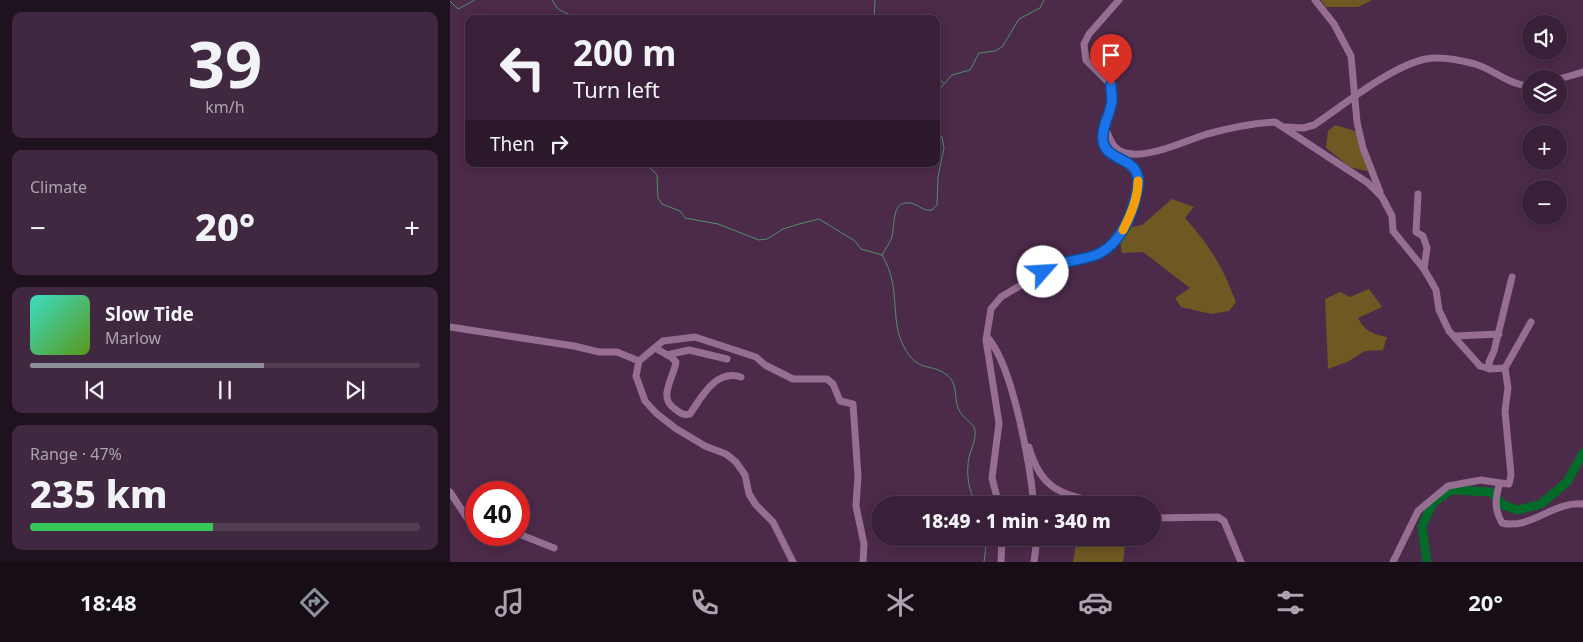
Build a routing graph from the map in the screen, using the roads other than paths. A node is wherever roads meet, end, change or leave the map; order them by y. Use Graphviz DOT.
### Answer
graph roads {
  1 [pos="1119,0"];
  2 [pos="1315,0"];
  3 [pos="1583,72"];
  4 [pos="1567,77"];
  5 [pos="1522,86"];
  6 [pos="1356,97"];
  7 [pos="1284,127"];
  8 [pos="1103,130"];
  9 [pos="1418,194"];
  10 [pos="1382,197"];
  11 [pos="1424,269"];
  12 [pos="1512,277"];
  13 [pos="1531,322"];
  14 [pos="450,328"];
  15 [pos="1499,334"];
  16 [pos="987,336"];
  17 [pos="1455,336"];
  18 [pos="654,348"];
  19 [pos="667,355"];
  20 [pos="728,359"];
  21 [pos="639,361"];
  22 [pos="1505,368"];
  23 [pos="1490,369"];
  24 [pos="741,377"];
  25 [pos="1023,440"];
  26 [pos="1499,485"];
  27 [pos="450,492"];
  28 [pos="997,496"];
  29 [pos="1032,496"];
  30 [pos="1072,496"];
  31 [pos="1583,504"];
  32 [pos="465,515"];
  33 [pos="1161,518"];
  34 [pos="530,538"];
  35 [pos="1002,546"];
  36 [pos="1036,546"];
  37 [pos="554,548"];
  38 [pos="793,562"];
  39 [pos="863,562"];
  40 [pos="1001,562"];
  41 [pos="1034,562"];
  42 [pos="1241,562"];
  43 [pos="1393,562"];
  1 -- 8 [label="street"];
  2 -- 6 [label="street"];
  3 -- 4 [label="street"];
  5 -- 6 [label="street"];
  6 -- 7 [label="street"];
  6 -- 10 [label="street"];
  7 -- 8 [label="street"];
  7 -- 10 [label="street"];
  8 -- 16 [label="street"];
  9 -- 11 [label="street"];
  10 -- 11 [label="street"];
  11 -- 17 [label="street"];
  12 -- 15 [label="street"];
  13 -- 22 [label="street"];
  14 -- 21 [label="street"];
  15 -- 17 [label="street"];
  15 -- 23 [label="street"];
  16 -- 25 [label="street"];
  16 -- 28 [label="street"];
  17 -- 23 [label="street"];
  18 -- 19 [label="street"];
  18 -- 21 [label="street"];
  18 -- 39 [label="street"];
  19 -- 20 [label="street"];
  19 -- 24 [label="street"];
  21 -- 38 [label="street"];
  22 -- 23 [label="street"];
  22 -- 26 [label="street"];
  25 -- 29 [label="street"];
  25 -- 30 [label="street"];
  26 -- 31 [label="street"];
  26 -- 43 [label="street"];
  27 -- 32 [label="street"];
  33 -- 42 [label="street"];
  34 -- 37 [label="street"];
  35 -- 40 [label="street"];
  36 -- 41 [label="street"];
}
